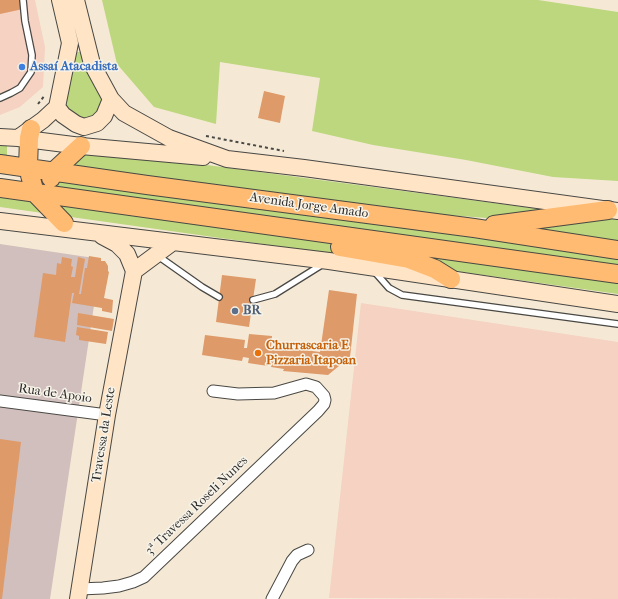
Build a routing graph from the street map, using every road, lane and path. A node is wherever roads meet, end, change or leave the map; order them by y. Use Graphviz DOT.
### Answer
graph roads {
  1 [pos="23,0"];
  2 [pos="60,0"];
  3 [pos="76,0"];
  4 [pos="46,93"];
  5 [pos="0,98"];
  6 [pos="111,99"];
  7 [pos="38,105"];
  8 [pos="57,107"];
  9 [pos="26,135"];
  10 [pos="202,135"];
  11 [pos="0,137"];
  12 [pos="81,146"];
  13 [pos="289,152"];
  14 [pos="227,159"];
  15 [pos="0,164"];
  16 [pos="28,168"];
  17 [pos="53,172"];
  18 [pos="0,188"];
  19 [pos="43,194"];
  20 [pos="613,210"];
  21 [pos="0,221"];
  22 [pos="69,227"];
  23 [pos="295,228"];
  24 [pos="474,228"];
  25 [pos="99,234"];
  26 [pos="173,242"];
  27 [pos="618,250"];
  28 [pos="156,254"];
  29 [pos="329,261"];
  30 [pos="370,266"];
  31 [pos="134,271"];
  32 [pos="618,274"];
  33 [pos="451,279"];
  34 [pos="220,297"];
  35 [pos="253,300"];
  36 [pos="618,304"];
  37 [pos="618,324"];
  38 [pos="213,391"];
  39 [pos="0,401"];
  40 [pos="107,415"];
  41 [pos="308,550"];
  42 [pos="79,594"];
  43 [pos="272,599"];
  1 -- 5 [label="lane"];
  2 -- 8 [label="street"];
  3 -- 6 [label="street"];
  4 -- 7 [label="path"];
  6 -- 8 [label="street"];
  6 -- 14 [label="street"];
  8 -- 9 [label="street"];
  9 -- 11 [label="street"];
  9 -- 12 [label="street"];
  9 -- 16 [label="main road"];
  10 -- 13 [label="path"];
  12 -- 14 [label="street"];
  12 -- 17 [label="main road"];
  14 -- 20 [label="street"];
  15 -- 16 [label="main road, Avenida Jorge Amado"];
  16 -- 17 [label="main road, Avenida Jorge Amado"];
  16 -- 19 [label="main road"];
  17 -- 19 [label="main road"];
  17 -- 24 [label="main road, Avenida Jorge Amado"];
  18 -- 19 [label="main road, Avenida Jorge Amado"];
  19 -- 22 [label="main road"];
  19 -- 23 [label="main road, Avenida Jorge Amado"];
  20 -- 24 [label="main road"];
  21 -- 22 [label="street"];
  22 -- 25 [label="street"];
  23 -- 32 [label="main road, Avenida Jorge Amado"];
  23 -- 33 [label="main road"];
  24 -- 27 [label="main road, Avenida Jorge Amado"];
  25 -- 26 [label="street"];
  25 -- 31 [label="street"];
  26 -- 28 [label="street"];
  26 -- 29 [label="street"];
  28 -- 31 [label="street"];
  28 -- 34 [label="lane"];
  29 -- 30 [label="street"];
  29 -- 35 [label="lane"];
  30 -- 33 [label="street"];
  30 -- 37 [label="lane"];
  31 -- 40 [label="street, Travessa da Leste"];
  33 -- 36 [label="street"];
  38 -- 42 [label="street, 3ª Travessa Roseli Nunes"];
  39 -- 40 [label="street, Rua de Apoio"];
  40 -- 42 [label="street, Travessa da Leste"];
  41 -- 43 [label="street"];
}
